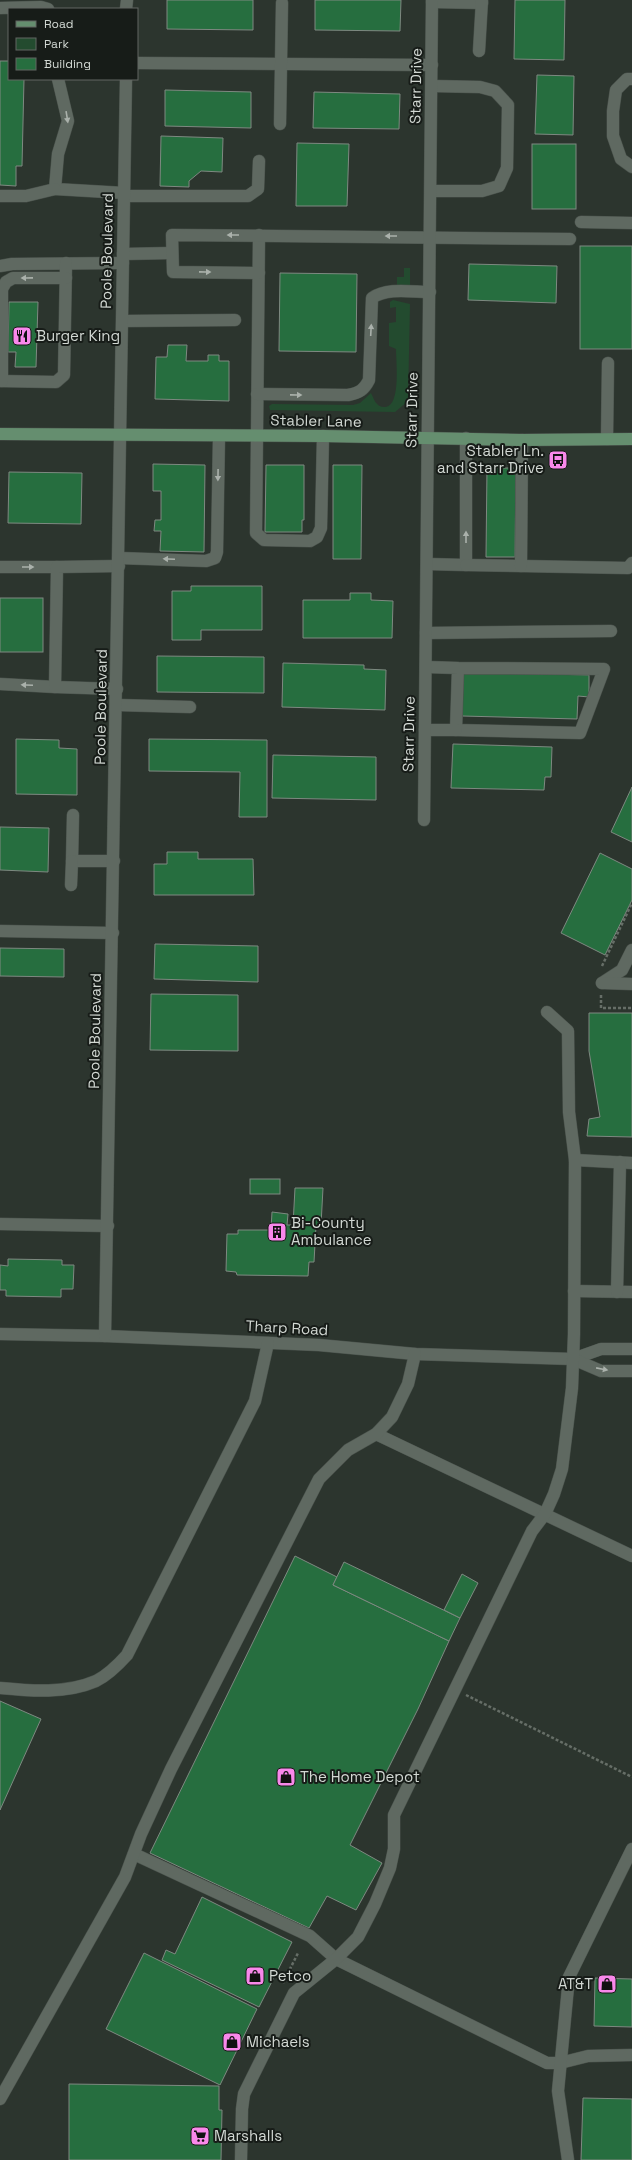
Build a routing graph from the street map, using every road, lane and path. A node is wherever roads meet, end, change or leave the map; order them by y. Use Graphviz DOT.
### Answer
graph roads {
  1 [pos="432,1"];
  2 [pos="482,2"];
  3 [pos="282,3"];
  4 [pos="0,8"];
  5 [pos="44,8"];
  6 [pos="479,51"];
  7 [pos="138,63"];
  8 [pos="281,64"];
  9 [pos="432,65"];
  10 [pos="632,79"];
  11 [pos="58,80"];
  12 [pos="126,80"];
  13 [pos="432,86"];
  14 [pos="280,124"];
  15 [pos="260,161"];
  16 [pos="632,167"];
  17 [pos="55,189"];
  18 [pos="431,191"];
  19 [pos="124,194"];
  20 [pos="0,196"];
  21 [pos="581,222"];
  22 [pos="632,223"];
  23 [pos="259,235"];
  24 [pos="430,237"];
  25 [pos="570,239"];
  26 [pos="172,253"];
  27 [pos="123,259"];
  28 [pos="66,264"];
  29 [pos="0,266"];
  30 [pos="259,273"];
  31 [pos="66,278"];
  32 [pos="430,292"];
  33 [pos="234,320"];
  34 [pos="123,321"];
  35 [pos="608,363"];
  36 [pos="1,381"];
  37 [pos="258,394"];
  38 [pos="0,434"];
  39 [pos="121,435"];
  40 [pos="219,436"];
  41 [pos="257,436"];
  42 [pos="323,436"];
  43 [pos="428,437"];
  44 [pos="466,438"];
  45 [pos="607,439"];
  46 [pos="632,439"];
  47 [pos="522,440"];
  48 [pos="119,562"];
  49 [pos="632,563"];
  50 [pos="427,564"];
  51 [pos="466,565"];
  52 [pos="521,566"];
  53 [pos="0,567"];
  54 [pos="57,567"];
  55 [pos="611,631"];
  56 [pos="426,633"];
  57 [pos="426,667"];
  58 [pos="458,668"];
  59 [pos="0,684"];
  60 [pos="55,687"];
  61 [pos="117,690"];
  62 [pos="117,705"];
  63 [pos="190,707"];
  64 [pos="425,730"];
  65 [pos="456,730"];
  66 [pos="73,815"];
  67 [pos="424,820"];
  68 [pos="72,861"];
  69 [pos="114,861"];
  70 [pos="71,886"];
  71 [pos="632,903"];
  72 [pos="0,931"];
  73 [pos="113,933"];
  74 [pos="632,950"];
  75 [pos="602,971"];
  76 [pos="632,984"];
  77 [pos="547,1012"];
  78 [pos="575,1160"];
  79 [pos="626,1163"];
  80 [pos="0,1224"];
  81 [pos="108,1226"];
  82 [pos="574,1291"];
  83 [pos="617,1292"];
  84 [pos="632,1292"];
  85 [pos="0,1334"];
  86 [pos="105,1336"];
  87 [pos="268,1343"];
  88 [pos="632,1349"];
  89 [pos="415,1354"];
  90 [pos="573,1359"];
  91 [pos="632,1371"];
  92 [pos="376,1434"];
  93 [pos="545,1514"];
  94 [pos="632,1556"];
  95 [pos="0,1688"];
  96 [pos="455,1690"];
  97 [pos="632,1777"];
  98 [pos="632,1849"];
  99 [pos="134,1854"];
  100 [pos="336,1958"];
  101 [pos="632,2055"];
  102 [pos="560,2063"];
  103 [pos="0,2099"];
  104 [pos="242,2160"];
  105 [pos="568,2160"];
  1 -- 2 [label="street"];
  1 -- 9 [label="street, Starr Drive"];
  2 -- 6 [label="street"];
  3 -- 8 [label="street"];
  4 -- 5 [label="street"];
  7 -- 8 [label="street"];
  8 -- 9 [label="street"];
  8 -- 14 [label="street"];
  9 -- 13 [label="street, Starr Drive"];
  10 -- 16 [label="street"];
  11 -- 17 [label="street, one-way"];
  12 -- 19 [label="street, Poole Boulevard"];
  13 -- 18 [label="street, Starr Drive"];
  13 -- 18 [label="street"];
  15 -- 19 [label="street"];
  17 -- 19 [label="street"];
  17 -- 20 [label="street"];
  18 -- 24 [label="street, Starr Drive"];
  19 -- 27 [label="street, Poole Boulevard"];
  21 -- 22 [label="street"];
  24 -- 23 [label="street, one-way"];
  23 -- 26 [label="street, one-way"];
  23 -- 30 [label="street"];
  24 -- 25 [label="street"];
  24 -- 32 [label="street, Starr Drive"];
  26 -- 27 [label="street"];
  26 -- 30 [label="street, one-way"];
  27 -- 28 [label="street"];
  27 -- 34 [label="street, Poole Boulevard"];
  28 -- 29 [label="street"];
  28 -- 31 [label="street"];
  30 -- 37 [label="street"];
  31 -- 36 [label="street, one-way"];
  31 -- 36 [label="street"];
  37 -- 32 [label="street, one-way"];
  32 -- 43 [label="street, Starr Drive"];
  33 -- 34 [label="street"];
  34 -- 39 [label="street, Poole Boulevard"];
  35 -- 45 [label="street"];
  37 -- 41 [label="street"];
  38 -- 39 [label="main road, Stabler Lane"];
  39 -- 40 [label="main road, Stabler Lane"];
  39 -- 48 [label="street, Poole Boulevard"];
  40 -- 41 [label="main road, Stabler Lane"];
  40 -- 48 [label="street, one-way"];
  41 -- 42 [label="main road, Stabler Lane"];
  41 -- 42 [label="street"];
  42 -- 43 [label="main road, Stabler Lane"];
  43 -- 44 [label="main road, Stabler Lane"];
  43 -- 50 [label="street, Starr Drive"];
  44 -- 47 [label="main road, Stabler Lane"];
  51 -- 44 [label="street, one-way"];
  45 -- 46 [label="main road, Stabler Lane"];
  45 -- 47 [label="main road, Stabler Lane"];
  47 -- 52 [label="street"];
  48 -- 54 [label="street"];
  48 -- 61 [label="street, Poole Boulevard"];
  49 -- 52 [label="street"];
  50 -- 51 [label="street"];
  50 -- 56 [label="street, Starr Drive"];
  51 -- 52 [label="street"];
  53 -- 54 [label="street, one-way"];
  54 -- 60 [label="street"];
  55 -- 56 [label="street"];
  56 -- 57 [label="street, Starr Drive"];
  57 -- 58 [label="street"];
  57 -- 64 [label="street, Starr Drive"];
  58 -- 65 [label="street"];
  58 -- 65 [label="street"];
  60 -- 59 [label="street, one-way"];
  60 -- 61 [label="street"];
  61 -- 62 [label="street, Poole Boulevard"];
  62 -- 63 [label="street"];
  62 -- 69 [label="street, Poole Boulevard"];
  64 -- 65 [label="street"];
  64 -- 67 [label="street, Starr Drive"];
  66 -- 68 [label="street"];
  68 -- 69 [label="street"];
  68 -- 70 [label="street"];
  69 -- 73 [label="street, Poole Boulevard"];
  71 -- 75 [label="path"];
  72 -- 73 [label="street"];
  73 -- 81 [label="street, Poole Boulevard"];
  74 -- 76 [label="street"];
  77 -- 78 [label="street"];
  78 -- 79 [label="street"];
  78 -- 82 [label="street"];
  79 -- 83 [label="street"];
  80 -- 81 [label="street"];
  81 -- 86 [label="street, Poole Boulevard"];
  82 -- 83 [label="street"];
  82 -- 90 [label="street"];
  83 -- 84 [label="street"];
  85 -- 86 [label="street, Tharp Road"];
  86 -- 87 [label="street, Tharp Road"];
  87 -- 89 [label="street, Tharp Road"];
  87 -- 95 [label="street"];
  88 -- 90 [label="street, Tharp Road"];
  89 -- 90 [label="street, Tharp Road"];
  89 -- 92 [label="street"];
  90 -- 91 [label="street, Tharp Road, one-way"];
  90 -- 93 [label="street"];
  92 -- 93 [label="street"];
  92 -- 99 [label="street"];
  93 -- 94 [label="street"];
  93 -- 96 [label="street"];
  96 -- 97 [label="path"];
  96 -- 100 [label="street"];
  98 -- 102 [label="street"];
  99 -- 100 [label="street"];
  99 -- 103 [label="street"];
  100 -- 102 [label="street"];
  100 -- 104 [label="street"];
  101 -- 102 [label="street"];
  102 -- 105 [label="street"];
}
